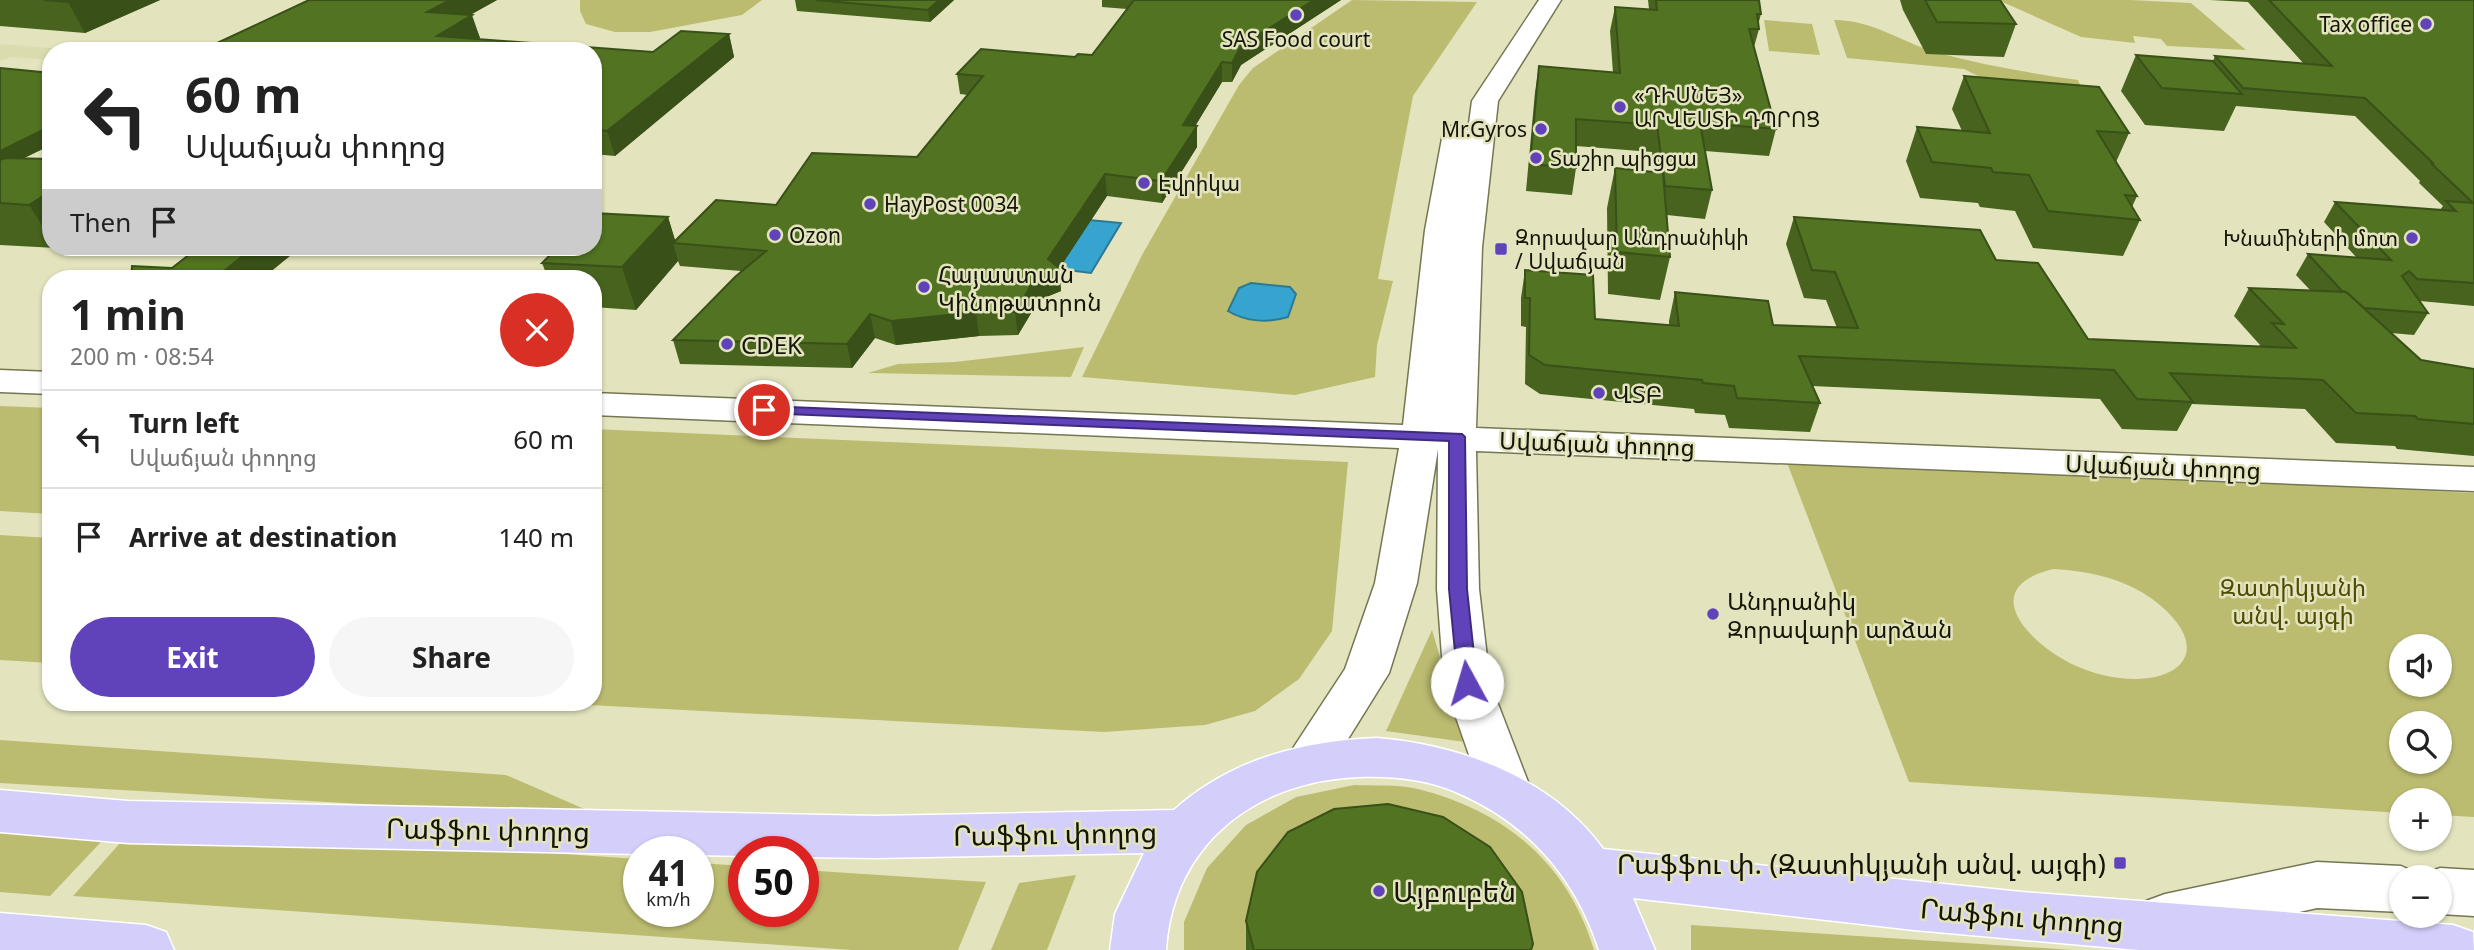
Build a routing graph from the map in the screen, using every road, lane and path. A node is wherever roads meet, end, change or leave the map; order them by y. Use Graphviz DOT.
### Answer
graph roads {
  1 [pos="1520,0"];
  2 [pos="1550,0"];
  3 [pos="0,381"];
  4 [pos="42,383"];
  5 [pos="602,404"];
  6 [pos="1438,437"];
  7 [pos="2474,479"];
  8 [pos="1308,762"];
  9 [pos="1508,795"];
  10 [pos="0,810"];
  11 [pos="1186,831"];
  12 [pos="1591,870"];
  13 [pos="2389,889"];
  14 [pos="2452,892"];
  15 [pos="2474,893"];
  16 [pos="2128,926"];
  17 [pos="0,937"];
  18 [pos="146,950"];
  19 [pos="1139,950"];
  20 [pos="1627,950"];
  21 [pos="2454,950"];
  1 -- 6 [label="main road"];
  2 -- 6 [label="main road"];
  3 -- 4 [label="main road"];
  5 -- 6 [label="main road, Սվաճյան փողոց"];
  6 -- 7 [label="main road, Սվաճյան փողոց"];
  6 -- 8 [label="main road"];
  6 -- 9 [label="main road"];
  8 -- 9 [label="main road, Րաֆֆու փողոց"];
  8 -- 11 [label="main road, Րաֆֆու փողոց"];
  9 -- 12 [label="main road, Րաֆֆու փողոց"];
  10 -- 11 [label="main road, Րաֆֆու փողոց"];
  11 -- 19 [label="main road, Րաֆֆու փողոց"];
  12 -- 16 [label="main road, Րաֆֆու փողոց"];
  12 -- 20 [label="main road, Րաֆֆու փողոց"];
  13 -- 16 [label="main road"];
  14 -- 15 [label="main road"];
  16 -- 21 [label="main road, Րաֆֆու փողոց"];
  17 -- 18 [label="main road"];
}
